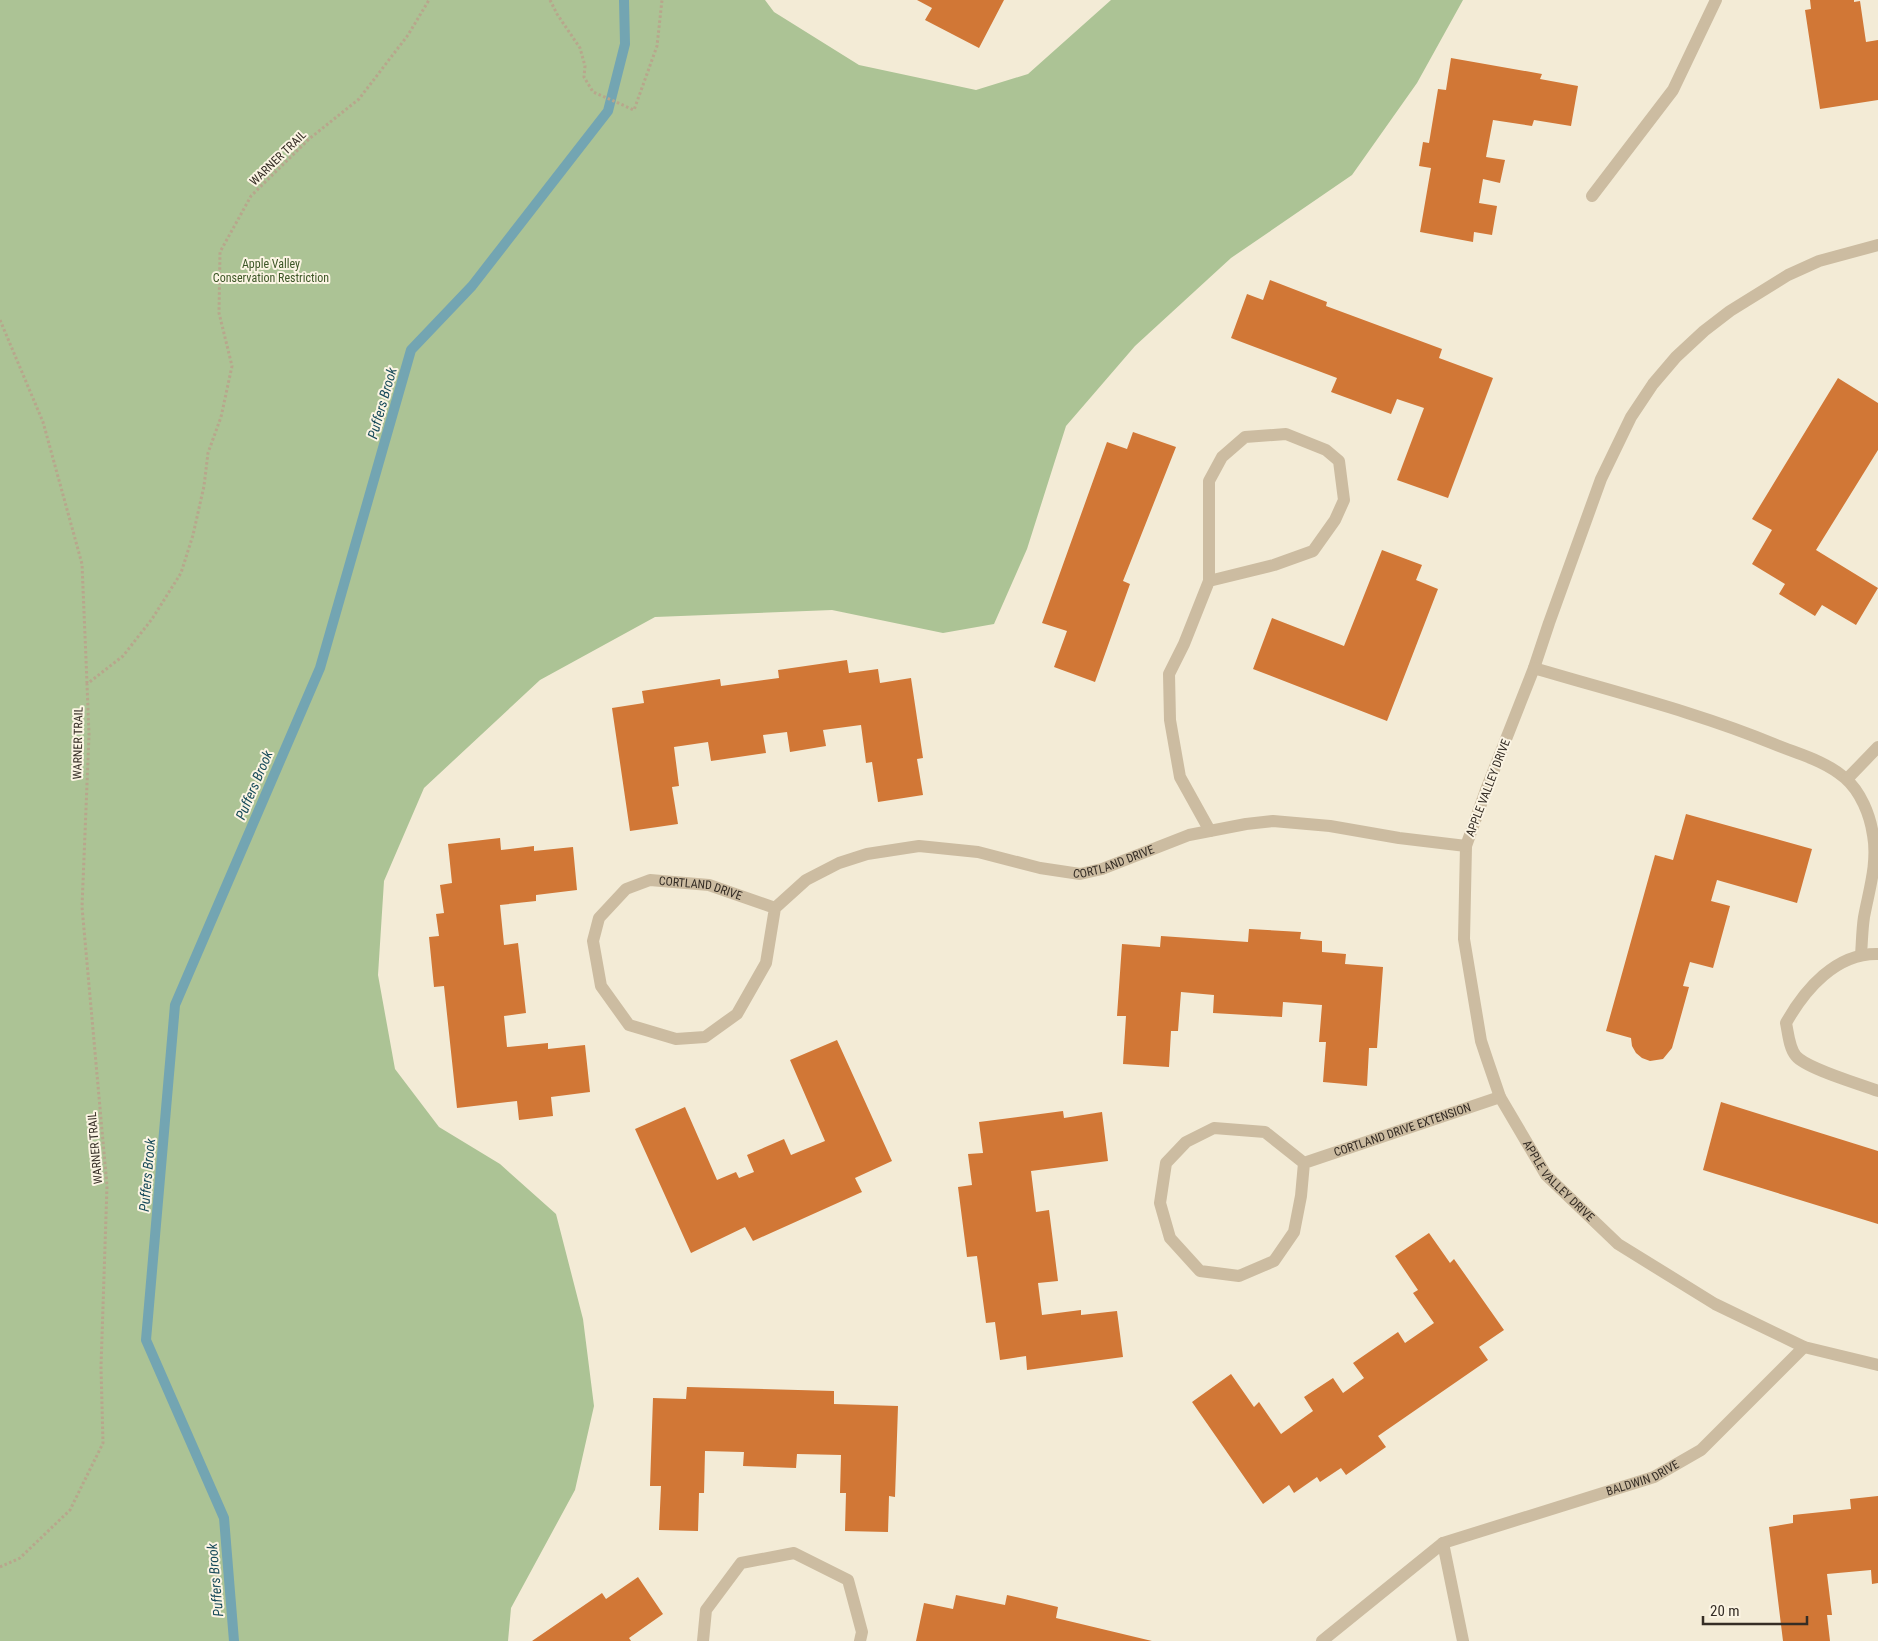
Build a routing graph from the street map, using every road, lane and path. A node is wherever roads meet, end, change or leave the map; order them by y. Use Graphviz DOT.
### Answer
graph roads {
  1 [pos="429,0"];
  2 [pos="550,0"];
  3 [pos="662,0"];
  4 [pos="1716,0"];
  5 [pos="1592,196"];
  6 [pos="1878,245"];
  7 [pos="0,320"];
  8 [pos="1209,581"];
  9 [pos="1534,668"];
  10 [pos="88,684"];
  11 [pos="1878,747"];
  12 [pos="1847,779"];
  13 [pos="1210,831"];
  14 [pos="1466,846"];
  15 [pos="775,908"];
  16 [pos="1878,954"];
  17 [pos="1860,955"];
  18 [pos="1878,1091"];
  19 [pos="1500,1097"];
  20 [pos="1304,1163"];
  21 [pos="1804,1347"];
  22 [pos="1878,1365"];
  23 [pos="1443,1544"];
  24 [pos="0,1567"];
  25 [pos="703,1641"];
  26 [pos="860,1641"];
  27 [pos="1322,1641"];
  28 [pos="1463,1641"];
  1 -- 10 [label="path, WARNER TRAIL"];
  2 -- 3 [label="path"];
  4 -- 5 [label="street"];
  6 -- 9 [label="street, APPLE VALLEY DRIVE"];
  7 -- 10 [label="path"];
  8 -- 8 [label="street"];
  8 -- 13 [label="street"];
  9 -- 12 [label="street"];
  9 -- 14 [label="street, APPLE VALLEY DRIVE"];
  10 -- 24 [label="path, WARNER TRAIL"];
  11 -- 12 [label="street"];
  12 -- 17 [label="street"];
  13 -- 14 [label="street, CORTLAND DRIVE"];
  13 -- 15 [label="street, CORTLAND DRIVE"];
  14 -- 19 [label="street, APPLE VALLEY DRIVE"];
  15 -- 15 [label="street, CORTLAND DRIVE"];
  16 -- 17 [label="street"];
  17 -- 18 [label="street"];
  19 -- 20 [label="street, CORTLAND DRIVE EXTENSION"];
  19 -- 21 [label="street, APPLE VALLEY DRIVE"];
  20 -- 20 [label="street"];
  21 -- 22 [label="street, APPLE VALLEY DRIVE"];
  21 -- 23 [label="street, BALDWIN DRIVE"];
  23 -- 27 [label="street, BALDWIN DRIVE"];
  23 -- 28 [label="street"];
  25 -- 26 [label="street"];
}
